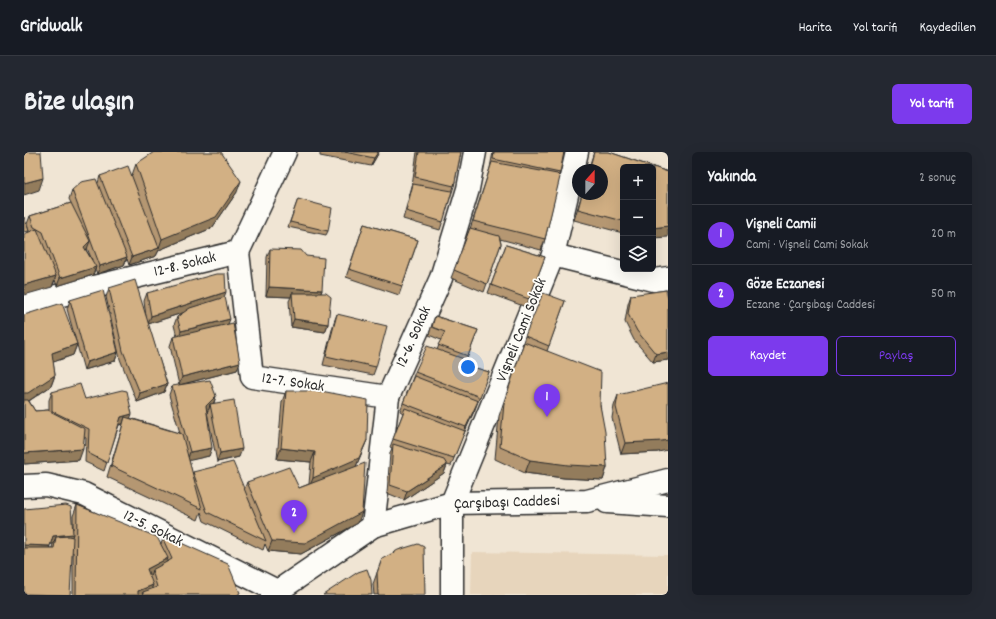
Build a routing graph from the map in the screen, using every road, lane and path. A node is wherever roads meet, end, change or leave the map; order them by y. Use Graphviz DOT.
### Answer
graph roads {
  1 [pos="284,152"];
  2 [pos="475,152"];
  3 [pos="577,152"];
  4 [pos="238,252"];
  5 [pos="553,255"];
  6 [pos="668,278"];
  7 [pos="24,304"];
  8 [pos="388,396"];
  9 [pos="668,480"];
  10 [pos="24,486"];
  11 [pos="587,501"];
  12 [pos="452,503"];
  13 [pos="668,506"];
  14 [pos="373,526"];
  15 [pos="275,593"];
  16 [pos="452,595"];
  1 -- 4 [label="street, 12-8. Sokak"];
  2 -- 8 [label="street, 12-6. Sokak"];
  3 -- 5 [label="street, Vişneli Cami Sokak"];
  4 -- 7 [label="street, 12-8. Sokak"];
  4 -- 8 [label="street, 12-7. Sokak"];
  5 -- 6 [label="street"];
  5 -- 12 [label="street, Vişneli Cami Sokak"];
  8 -- 14 [label="street, 12-6. Sokak"];
  9 -- 11 [label="street, Çarşıbaşı Caddesi"];
  10 -- 15 [label="street, 12-5. Sokak"];
  11 -- 12 [label="street, Çarşıbaşı Caddesi"];
  11 -- 13 [label="street"];
  12 -- 14 [label="street, Çarşıbaşı Caddesi"];
  12 -- 16 [label="street"];
  14 -- 15 [label="street, Çarşıbaşı Caddesi"];
}
